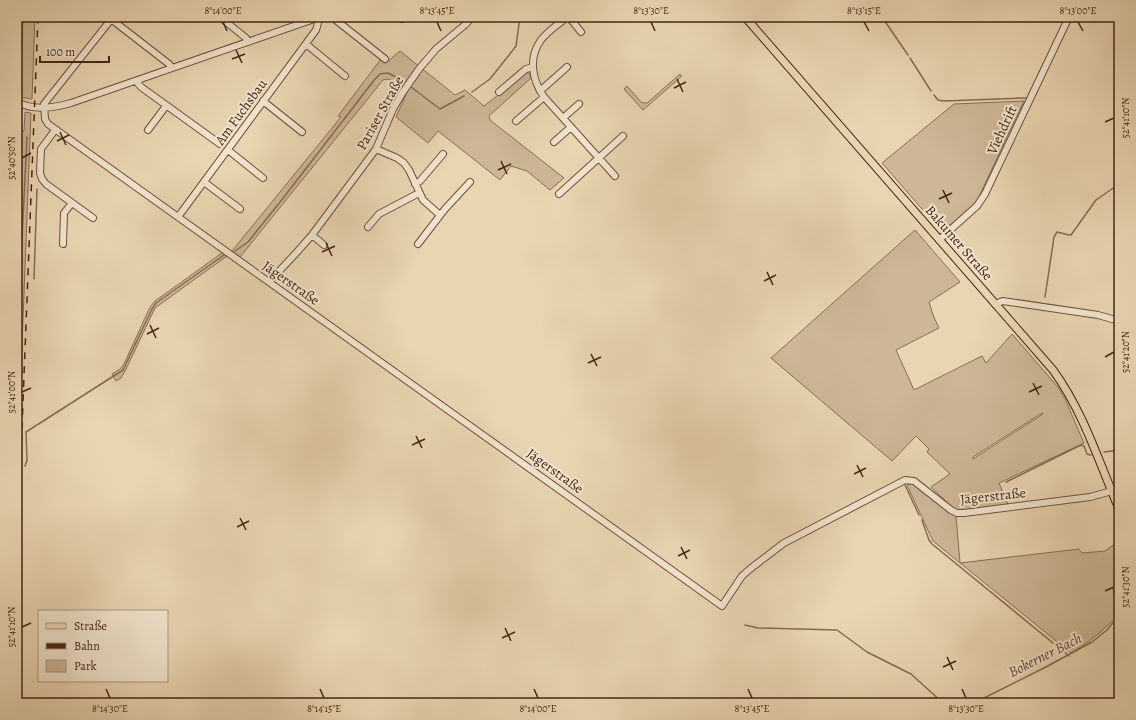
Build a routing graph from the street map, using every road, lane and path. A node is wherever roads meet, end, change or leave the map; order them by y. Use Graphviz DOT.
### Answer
graph roads {
  1 [pos="220,17"];
  2 [pos="332,17"];
  3 [pos="472,17"];
  4 [pos="568,17"];
  5 [pos="745,17"];
  6 [pos="1069,17"];
  7 [pos="112,18"];
  8 [pos="318,18"];
  9 [pos="581,32"];
  10 [pos="248,42"];
  11 [pos="306,44"];
  12 [pos="385,59"];
  13 [pos="533,67"];
  14 [pos="567,67"];
  15 [pos="172,68"];
  16 [pos="345,76"];
  17 [pos="136,81"];
  18 [pos="499,92"];
  19 [pos="542,94"];
  20 [pos="263,101"];
  21 [pos="17,102"];
  22 [pos="579,104"];
  23 [pos="166,106"];
  24 [pos="44,108"];
  25 [pos="563,118"];
  26 [pos="516,121"];
  27 [pos="571,127"];
  28 [pos="55,130"];
  29 [pos="148,130"];
  30 [pos="302,132"];
  31 [pos="623,136"];
  32 [pos="554,142"];
  33 [pos="220,144"];
  34 [pos="376,149"];
  35 [pos="228,150"];
  36 [pos="443,154"];
  37 [pos="598,157"];
  38 [pos="614,176"];
  39 [pos="263,178"];
  40 [pos="204,182"];
  41 [pos="470,182"];
  42 [pos="415,184"];
  43 [pos="419,193"];
  44 [pos="559,194"];
  45 [pos="72,203"];
  46 [pos="240,209"];
  47 [pos="440,215"];
  48 [pos="178,217"];
  49 [pos="93,218"];
  50 [pos="368,227"];
  51 [pos="312,235"];
  52 [pos="939,240"];
  53 [pos="63,244"];
  54 [pos="418,244"];
  55 [pos="324,245"];
  56 [pos="268,282"];
  57 [pos="995,304"];
  58 [pos="1119,321"];
  59 [pos="1112,491"];
  60 [pos="1119,509"];
  1 -- 10 [label="street"];
  2 -- 12 [label="street"];
  3 -- 34 [label="street, Pariser Straße"];
  4 -- 9 [label="street"];
  4 -- 13 [label="street"];
  5 -- 52 [label="main road, Bakumer Straße"];
  6 -- 52 [label="street, Viehdrift"];
  7 -- 15 [label="street"];
  7 -- 24 [label="street"];
  8 -- 10 [label="street"];
  8 -- 11 [label="street, Am Fuchsbau"];
  10 -- 15 [label="street"];
  11 -- 16 [label="street"];
  11 -- 20 [label="street, Am Fuchsbau"];
  13 -- 18 [label="street"];
  13 -- 19 [label="street"];
  14 -- 19 [label="street"];
  15 -- 17 [label="street"];
  17 -- 23 [label="street"];
  17 -- 24 [label="street"];
  19 -- 25 [label="street"];
  19 -- 26 [label="street"];
  20 -- 30 [label="street"];
  20 -- 35 [label="street, Am Fuchsbau"];
  21 -- 24 [label="street"];
  22 -- 25 [label="street"];
  23 -- 29 [label="street"];
  23 -- 33 [label="street"];
  24 -- 28 [label="street, Jägerstraße"];
  25 -- 27 [label="street"];
  27 -- 32 [label="street"];
  27 -- 37 [label="street"];
  28 -- 45 [label="street"];
  28 -- 48 [label="street, Jägerstraße"];
  31 -- 37 [label="street"];
  34 -- 42 [label="street"];
  34 -- 51 [label="street, Pariser Straße"];
  35 -- 39 [label="street"];
  35 -- 40 [label="street, Am Fuchsbau"];
  36 -- 42 [label="street"];
  37 -- 38 [label="street"];
  37 -- 44 [label="street"];
  40 -- 46 [label="street"];
  40 -- 48 [label="street, Am Fuchsbau"];
  41 -- 47 [label="street"];
  42 -- 43 [label="street"];
  43 -- 47 [label="street"];
  43 -- 50 [label="street"];
  45 -- 49 [label="street"];
  45 -- 53 [label="street"];
  47 -- 54 [label="street"];
  48 -- 56 [label="street, Jägerstraße"];
  51 -- 55 [label="street"];
  51 -- 56 [label="street, Pariser Straße"];
  52 -- 57 [label="main road, Bakumer Straße"];
  56 -- 59 [label="street, Jägerstraße"];
  57 -- 58 [label="street"];
  57 -- 59 [label="main road, Bakumer Straße"];
  59 -- 60 [label="main road, Bakumer Straße"];
}
